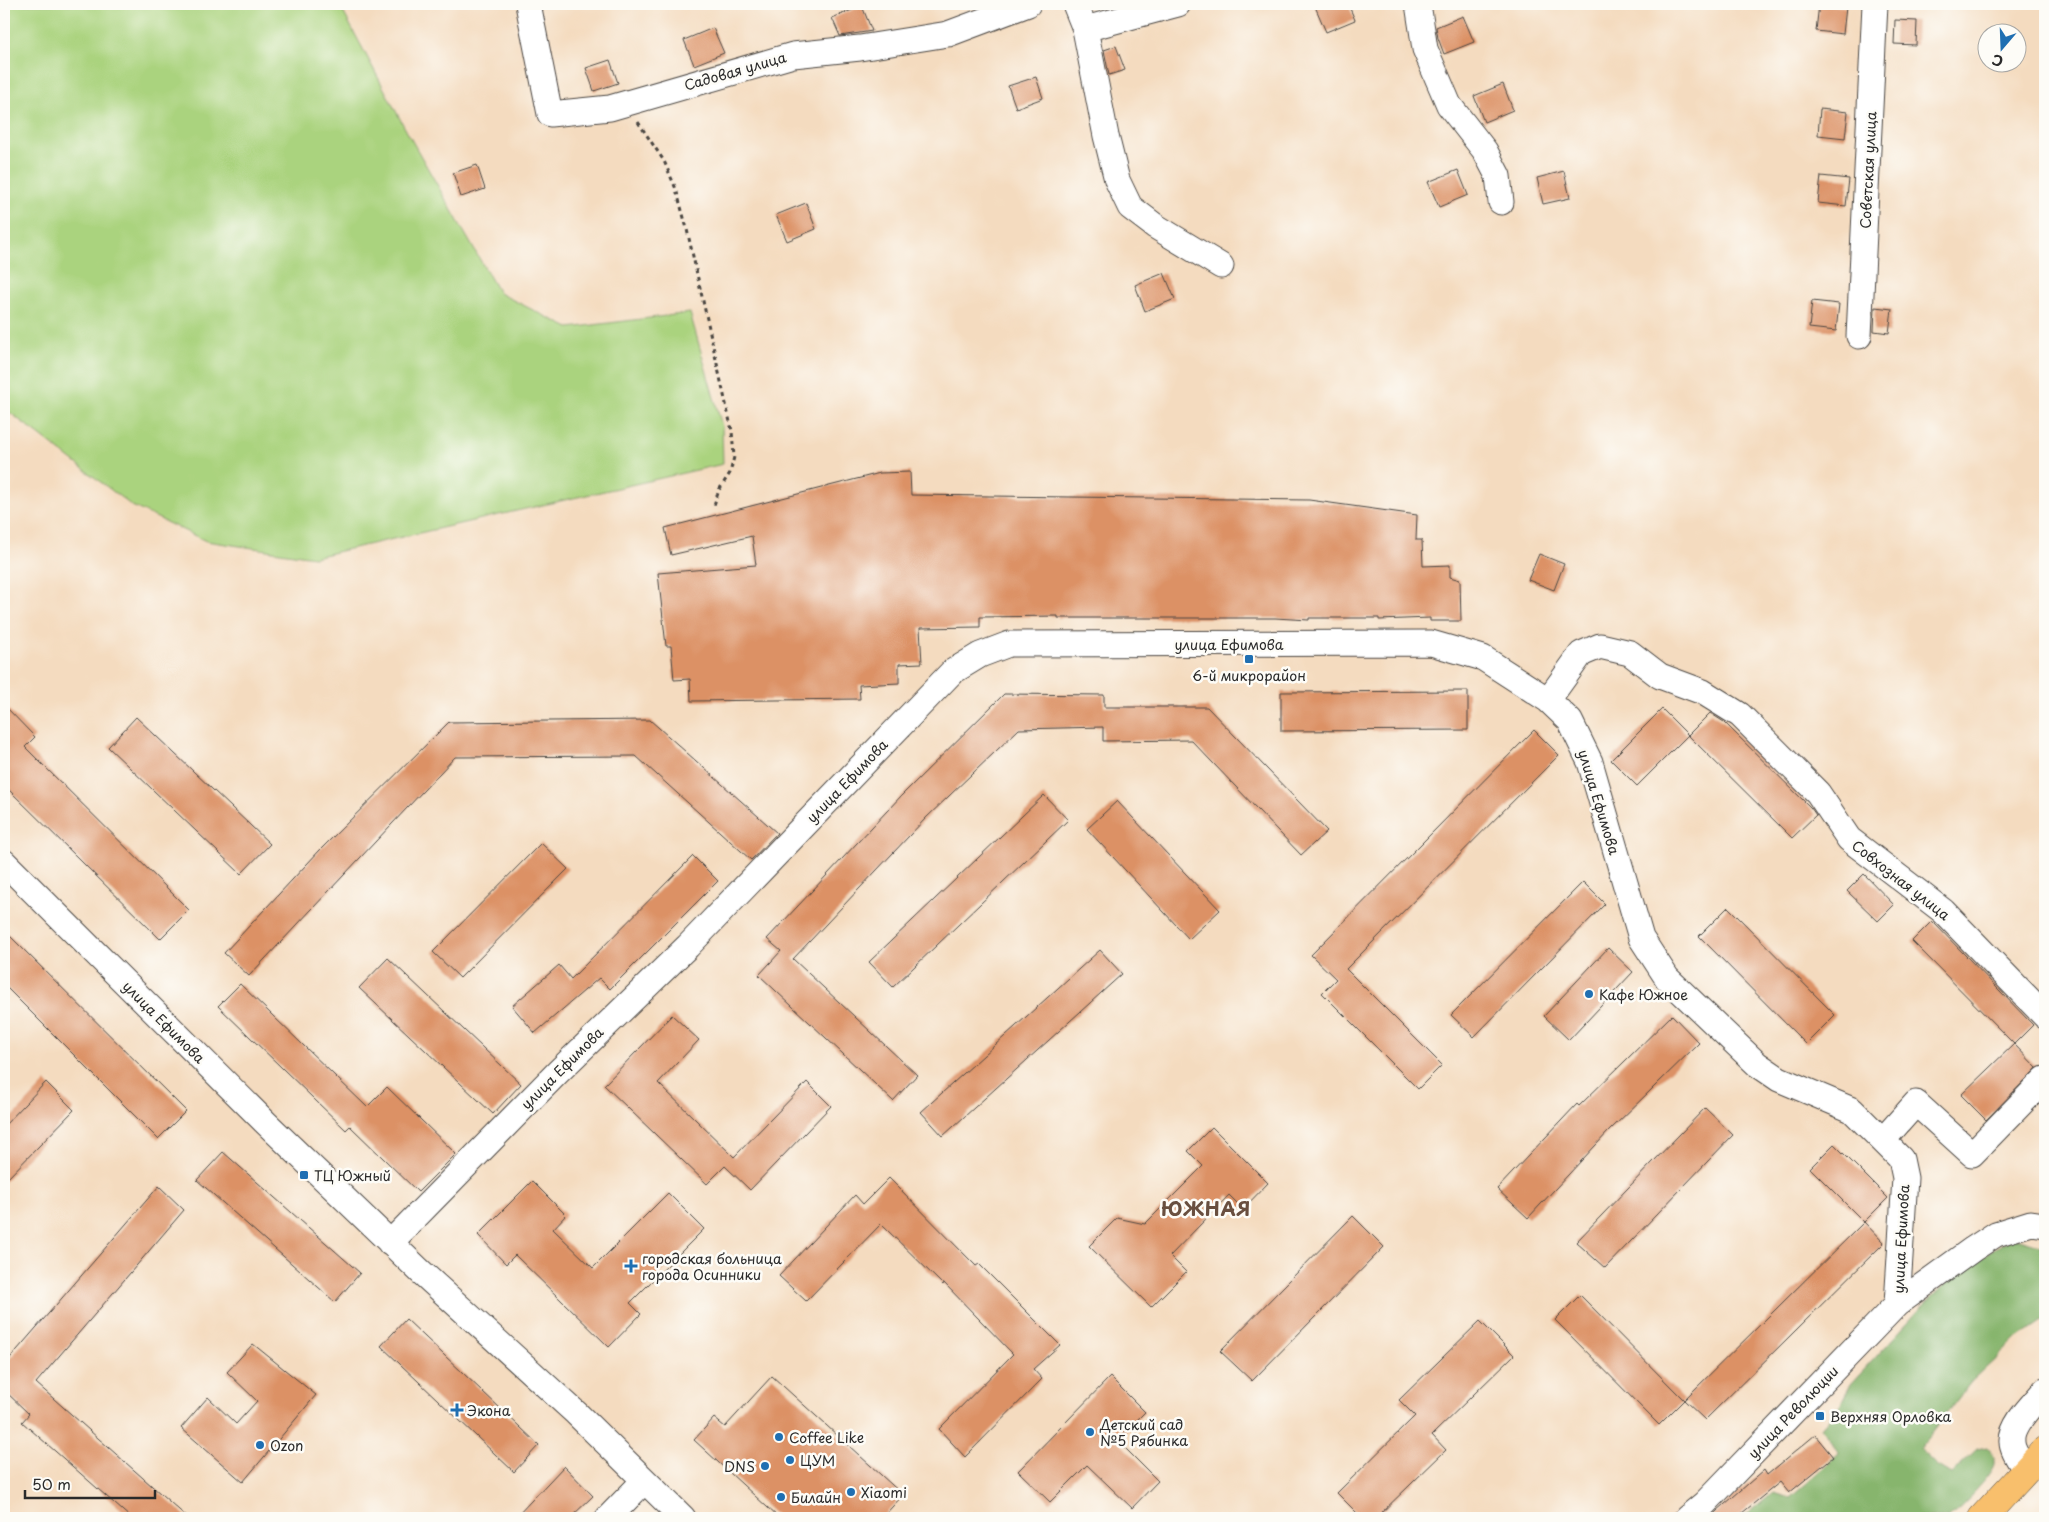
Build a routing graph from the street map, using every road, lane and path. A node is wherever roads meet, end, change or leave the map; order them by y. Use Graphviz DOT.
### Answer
graph roads {
  1 [pos="528,4"];
  2 [pos="1028,4"];
  3 [pos="1075,4"];
  4 [pos="1178,4"];
  5 [pos="1418,4"];
  6 [pos="1875,4"];
  7 [pos="1085,30"];
  8 [pos="626,103"];
  9 [pos="1501,202"];
  10 [pos="1220,266"];
  11 [pos="1860,336"];
  12 [pos="714,504"];
  13 [pos="1548,700"];
  14 [pos="4,862"];
  15 [pos="2045,1016"];
  16 [pos="2045,1079"];
  17 [pos="1883,1140"];
  18 [pos="2045,1225"];
  19 [pos="390,1243"];
  20 [pos="1897,1304"];
  21 [pos="2045,1390"];
  22 [pos="2045,1450"];
  23 [pos="2025,1470"];
  24 [pos="644,1481"];
  25 [pos="608,1518"];
  26 [pos="683,1518"];
  27 [pos="1687,1518"];
  28 [pos="1982,1518"];
  1 -- 8 [label="street, Садовая улица"];
  2 -- 8 [label="street, Садовая улица"];
  3 -- 7 [label="street"];
  4 -- 7 [label="street"];
  5 -- 9 [label="street"];
  6 -- 11 [label="street, Советская улица"];
  7 -- 10 [label="street"];
  8 -- 12 [label="path"];
  13 -- 15 [label="street, Совхозная улица"];
  13 -- 17 [label="street, улица Ефимова"];
  13 -- 19 [label="street, улица Ефимова"];
  14 -- 19 [label="street, улица Ефимова"];
  16 -- 17 [label="street"];
  17 -- 20 [label="street, улица Ефимова"];
  18 -- 20 [label="street, улица Революции"];
  19 -- 24 [label="street, улица Ефимова"];
  20 -- 27 [label="street, улица Революции"];
  21 -- 23 [label="street"];
  22 -- 23 [label="main road"];
  23 -- 28 [label="main road"];
  24 -- 25 [label="street"];
  24 -- 26 [label="street, улица Ефимова"];
}
